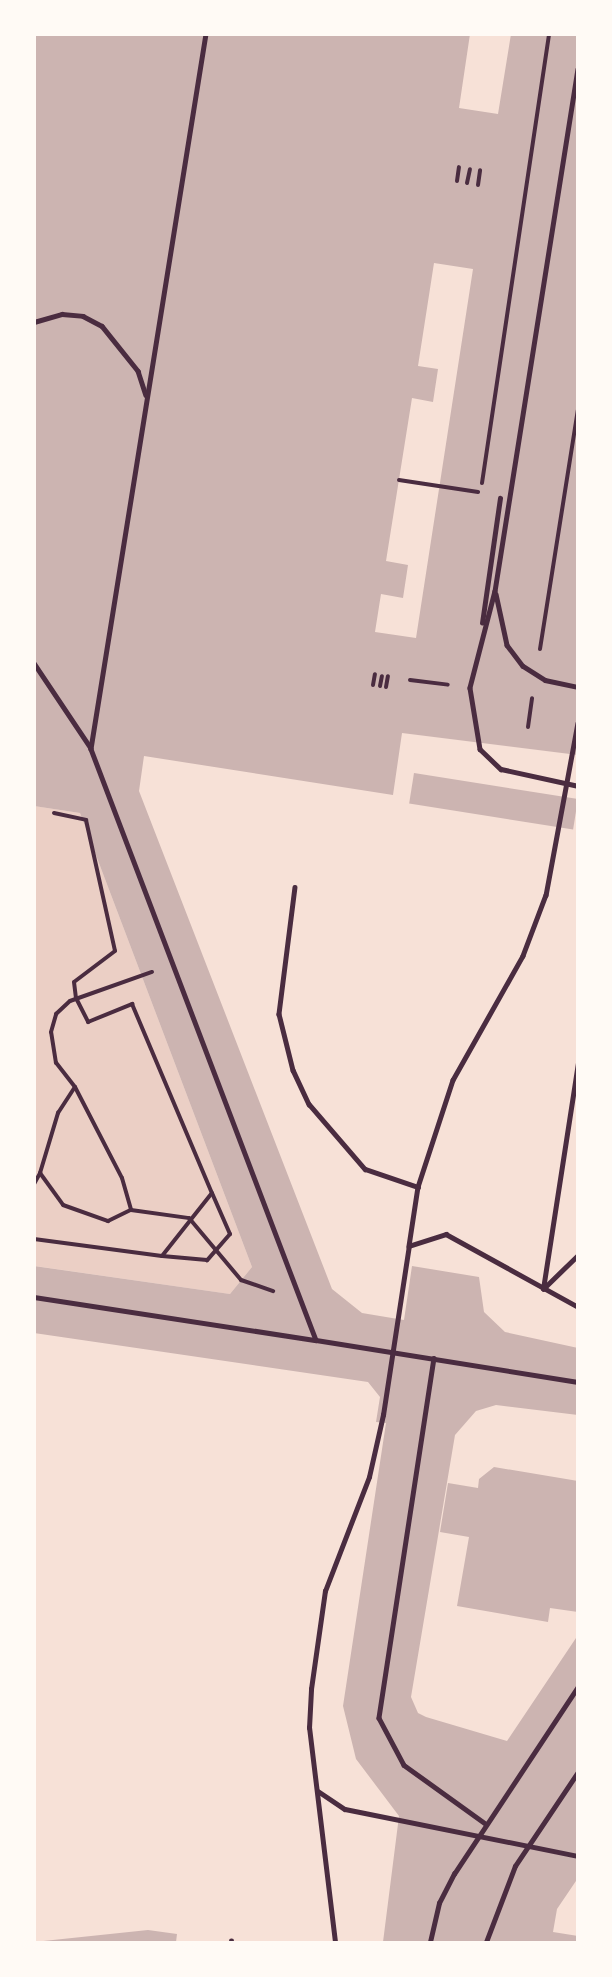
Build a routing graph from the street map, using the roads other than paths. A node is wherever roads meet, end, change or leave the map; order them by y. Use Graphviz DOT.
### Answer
graph roads {
  1 [pos="206,34"];
  2 [pos="578,69"];
  3 [pos="34,322"];
  4 [pos="147,397"];
  5 [pos="500,498"];
  6 [pos="495,591"];
  7 [pos="482,624"];
  8 [pos="34,663"];
  9 [pos="578,687"];
  10 [pos="578,723"];
  11 [pos="91,748"];
  12 [pos="570,776"];
  13 [pos="578,777"];
  14 [pos="578,786"];
  15 [pos="295,888"];
  16 [pos="578,1062"];
  17 [pos="418,1187"];
  18 [pos="410,1246"];
  19 [pos="578,1255"];
  20 [pos="543,1289"];
  21 [pos="34,1297"];
  22 [pos="578,1307"];
  23 [pos="316,1340"];
  24 [pos="434,1359"];
  25 [pos="578,1382"];
  26 [pos="578,1687"];
  27 [pos="578,1772"];
  28 [pos="317,1791"];
  29 [pos="486,1824"];
  30 [pos="578,1856"];
  31 [pos="334,1942"];
  32 [pos="429,1942"];
  33 [pos="486,1942"];
  1 -- 4 [label="lane"];
  2 -- 6 [label="lane"];
  3 -- 4 [label="lane"];
  4 -- 11 [label="lane"];
  5 -- 7 [label="lane"];
  6 -- 9 [label="lane"];
  6 -- 14 [label="lane"];
  8 -- 11 [label="lane"];
  10 -- 12 [label="lane"];
  11 -- 23 [label="lane"];
  12 -- 13 [label="lane"];
  12 -- 17 [label="lane"];
  15 -- 17 [label="lane"];
  16 -- 20 [label="lane"];
  17 -- 18 [label="lane"];
  18 -- 20 [label="lane"];
  18 -- 28 [label="lane"];
  19 -- 20 [label="lane"];
  20 -- 22 [label="lane"];
  21 -- 23 [label="lane"];
  23 -- 24 [label="lane"];
  24 -- 25 [label="lane"];
  24 -- 29 [label="lane"];
  26 -- 29 [label="lane"];
  27 -- 33 [label="lane"];
  28 -- 30 [label="lane"];
  28 -- 31 [label="lane"];
  29 -- 32 [label="lane"];
}
